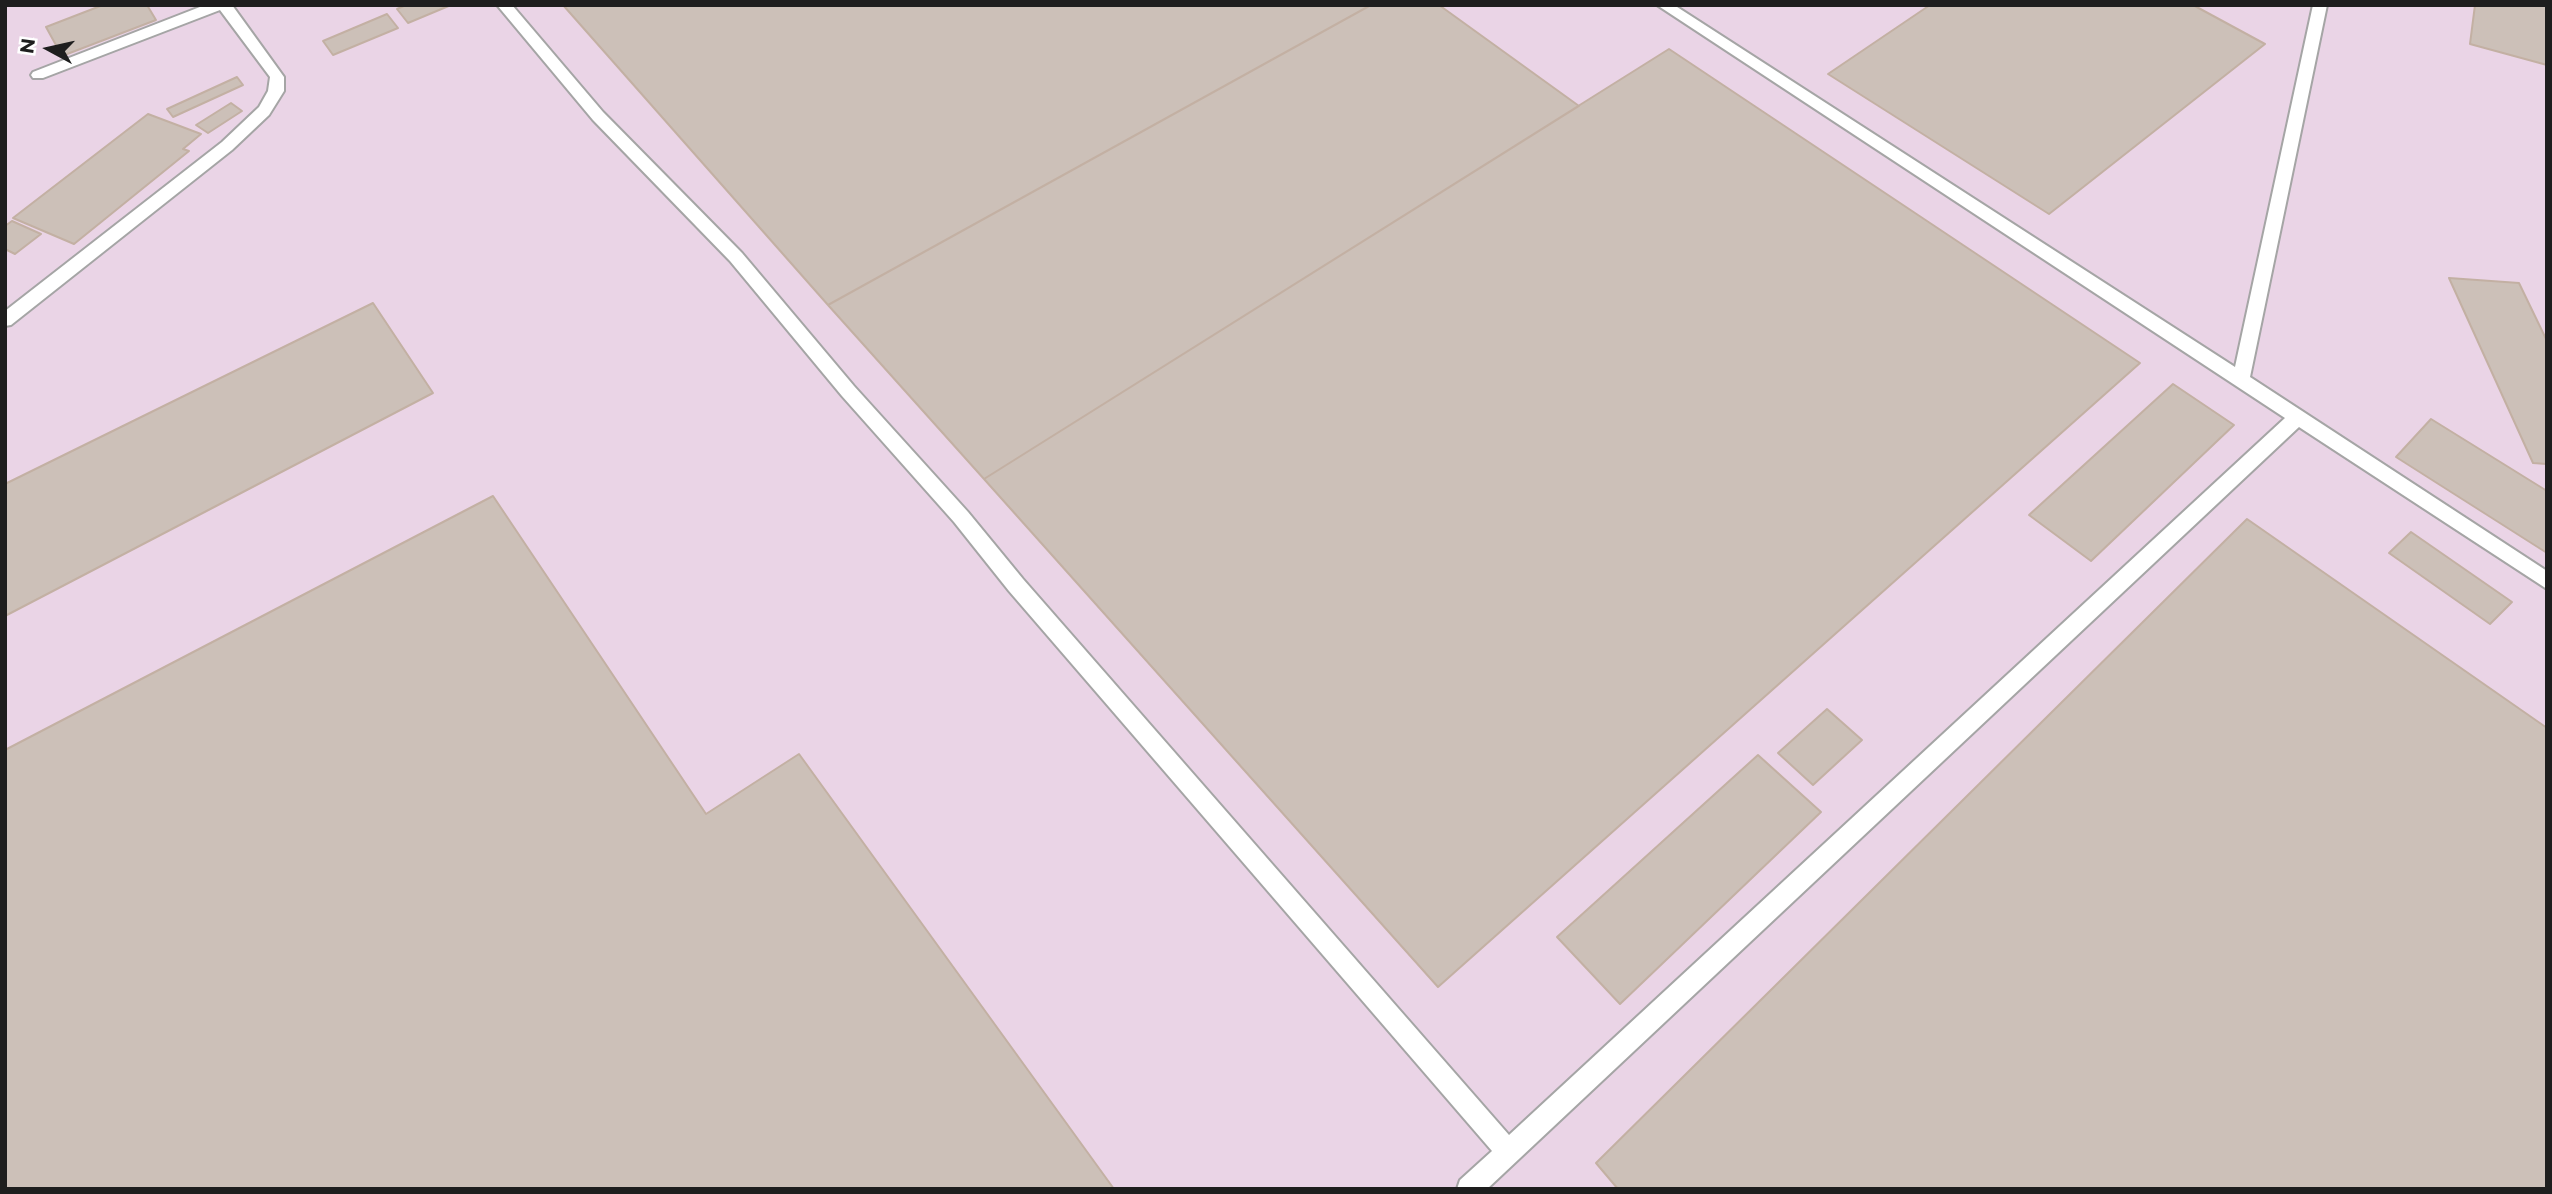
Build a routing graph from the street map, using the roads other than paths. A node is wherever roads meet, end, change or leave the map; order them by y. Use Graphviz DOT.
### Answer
graph roads {
  1 [pos="221,5"];
  2 [pos="504,5"];
  3 [pos="1664,5"];
  4 [pos="2320,5"];
  5 [pos="38,75"];
  6 [pos="5,320"];
  7 [pos="2241,380"];
  8 [pos="2298,417"];
  9 [pos="2547,582"];
  10 [pos="1508,1152"];
  11 [pos="1469,1189"];
  1 -- 5 [label="lane"];
  1 -- 6 [label="lane"];
  2 -- 10 [label="lane"];
  3 -- 7 [label="lane"];
  4 -- 7 [label="lane"];
  7 -- 8 [label="lane"];
  8 -- 9 [label="lane"];
  8 -- 10 [label="lane"];
  10 -- 11 [label="lane"];
}
